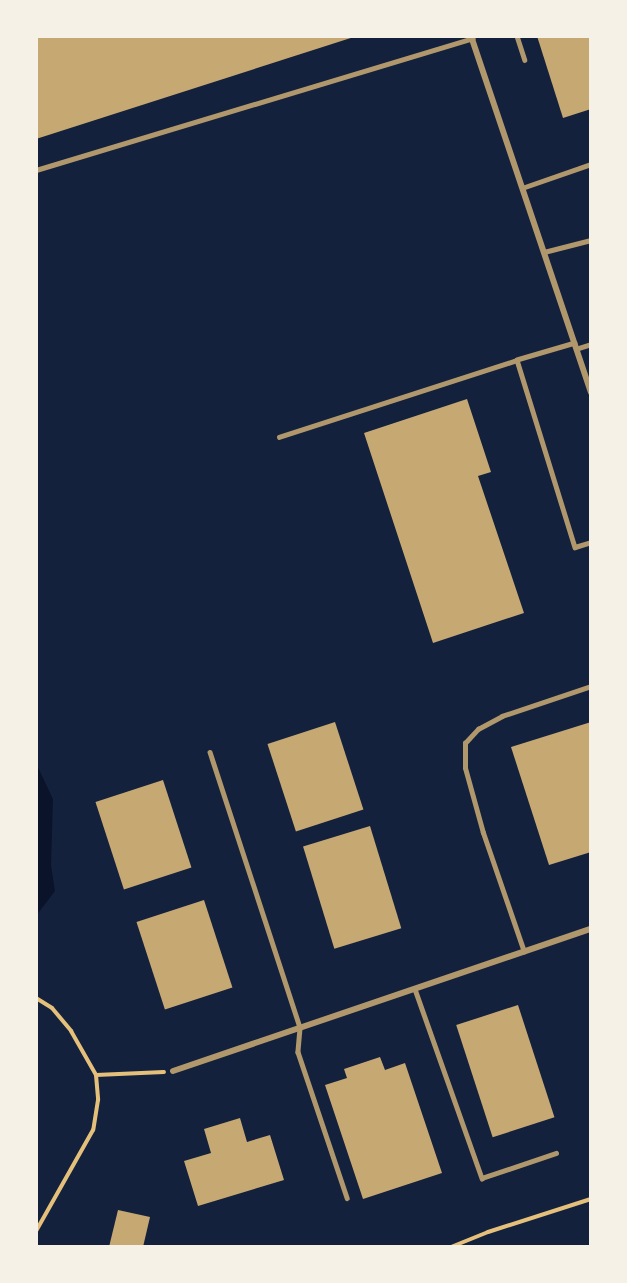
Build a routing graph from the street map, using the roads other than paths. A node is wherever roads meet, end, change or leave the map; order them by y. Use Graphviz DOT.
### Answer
graph roads {
  1 [pos="517,36"];
  2 [pos="471,37"];
  3 [pos="525,60"];
  4 [pos="591,164"];
  5 [pos="36,171"];
  6 [pos="522,188"];
  7 [pos="591,240"];
  8 [pos="544,252"];
  9 [pos="591,344"];
  10 [pos="576,346"];
  11 [pos="517,360"];
  12 [pos="591,392"];
  13 [pos="279,437"];
  14 [pos="591,542"];
  15 [pos="591,686"];
  16 [pos="210,752"];
  17 [pos="591,929"];
  18 [pos="524,951"];
  19 [pos="415,989"];
  20 [pos="300,1028"];
  21 [pos="173,1071"];
  22 [pos="556,1153"];
  23 [pos="347,1198"];
  1 -- 3 [label="lane"];
  2 -- 5 [label="lane"];
  2 -- 6 [label="street"];
  4 -- 6 [label="lane"];
  6 -- 8 [label="street"];
  7 -- 8 [label="lane"];
  8 -- 10 [label="street"];
  9 -- 10 [label="lane"];
  10 -- 11 [label="lane"];
  10 -- 12 [label="street"];
  11 -- 13 [label="lane"];
  11 -- 14 [label="lane"];
  15 -- 18 [label="lane"];
  16 -- 20 [label="lane"];
  17 -- 18 [label="street"];
  18 -- 19 [label="street"];
  19 -- 20 [label="street"];
  19 -- 22 [label="lane"];
  20 -- 21 [label="street"];
  20 -- 23 [label="lane"];
}
